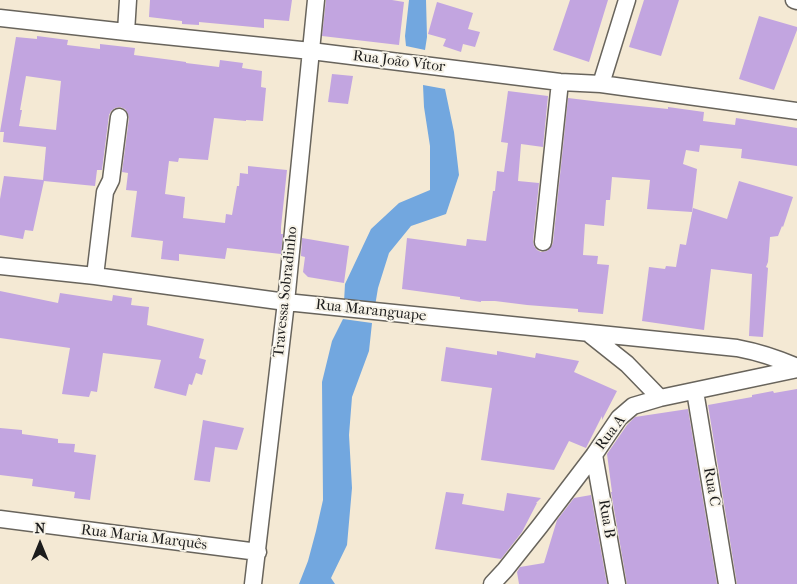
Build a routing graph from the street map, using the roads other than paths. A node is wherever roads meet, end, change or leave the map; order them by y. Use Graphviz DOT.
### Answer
graph roads {
  1 [pos="128,0"];
  2 [pos="316,0"];
  3 [pos="627,0"];
  4 [pos="0,18"];
  5 [pos="126,32"];
  6 [pos="311,51"];
  7 [pos="560,82"];
  8 [pos="601,84"];
  9 [pos="797,111"];
  10 [pos="119,117"];
  11 [pos="543,242"];
  12 [pos="0,266"];
  13 [pos="95,276"];
  14 [pos="286,302"];
  15 [pos="587,332"];
  16 [pos="797,368"];
  17 [pos="695,390"];
  18 [pos="660,398"];
  19 [pos="594,455"];
  20 [pos="0,519"];
  21 [pos="258,552"];
  22 [pos="506,577"];
  23 [pos="253,584"];
  24 [pos="492,584"];
  25 [pos="618,584"];
  26 [pos="727,584"];
  1 -- 5 [label="street"];
  2 -- 6 [label="street, Travessa Sobradinho"];
  3 -- 8 [label="street"];
  4 -- 5 [label="street, Rua João Vítor"];
  5 -- 6 [label="street, Rua João Vítor"];
  6 -- 7 [label="street, Rua João Vítor"];
  6 -- 14 [label="street, Travessa Sobradinho"];
  7 -- 8 [label="street, Rua João Vítor"];
  7 -- 11 [label="street"];
  8 -- 9 [label="street, Rua João Vítor"];
  10 -- 13 [label="street"];
  12 -- 13 [label="street, Rua Maranguape"];
  13 -- 14 [label="street, Rua Maranguape"];
  14 -- 15 [label="street, Rua Maranguape"];
  14 -- 21 [label="street, Travessa Sobradinho"];
  15 -- 16 [label="street, Rua Maranguape"];
  15 -- 18 [label="street"];
  16 -- 17 [label="street, Rua A"];
  17 -- 18 [label="street, Rua A"];
  17 -- 26 [label="street, Rua C"];
  18 -- 19 [label="street, Rua A"];
  19 -- 22 [label="street, Rua A"];
  19 -- 25 [label="street, Rua B"];
  20 -- 21 [label="street, Rua Maria Marquês"];
  21 -- 23 [label="street, Travessa Sobradinho"];
  22 -- 24 [label="street, Rua A"];
}
